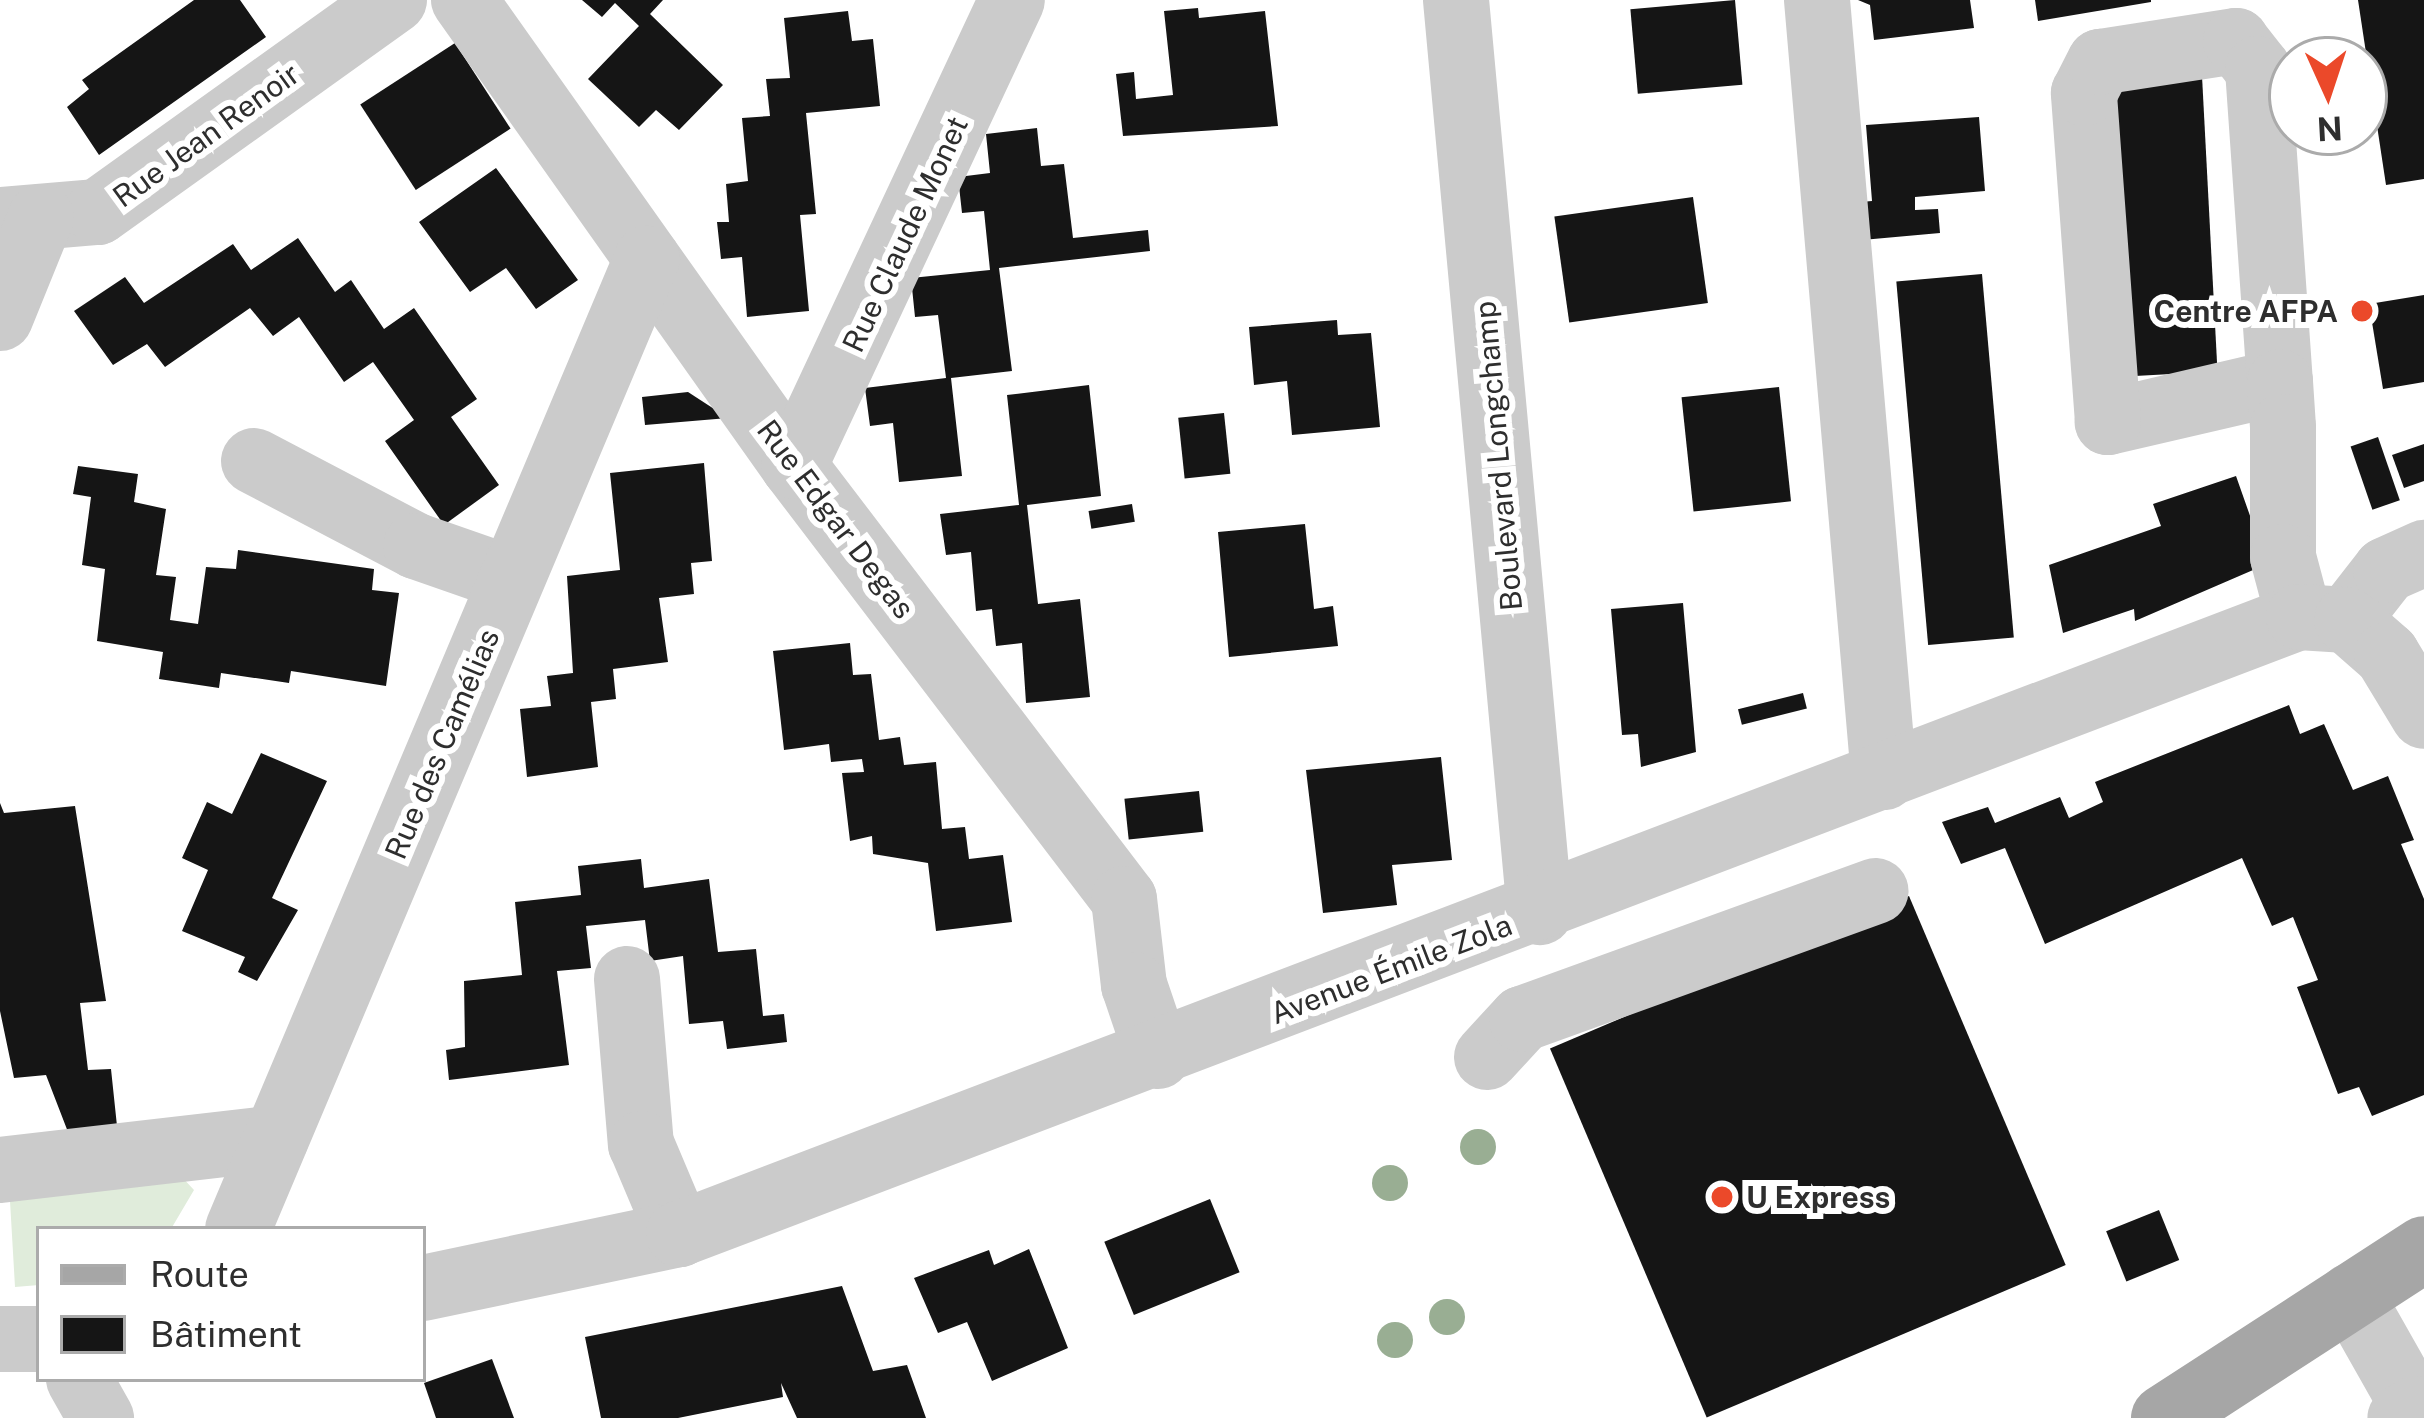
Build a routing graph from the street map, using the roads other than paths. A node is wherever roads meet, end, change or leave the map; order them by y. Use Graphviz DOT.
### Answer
graph roads {
  1 [pos="394,0"];
  2 [pos="464,0"];
  3 [pos="1012,0"];
  4 [pos="1456,0"];
  5 [pos="1817,0"];
  6 [pos="20,219"];
  7 [pos="647,259"];
  8 [pos="0,318"];
  9 [pos="2280,382"];
  10 [pos="254,461"];
  11 [pos="794,466"];
  12 [pos="2424,553"];
  13 [pos="511,580"];
  14 [pos="2323,619"];
  15 [pos="2424,716"];
  16 [pos="1884,777"];
  17 [pos="1876,890"];
  18 [pos="1540,912"];
  19 [pos="627,979"];
  20 [pos="1158,1056"];
  21 [pos="1487,1057"];
  22 [pos="276,1138"];
  23 [pos="0,1170"];
  24 [pos="239,1226"];
  25 [pos="679,1234"];
  26 [pos="2424,1249"];
  27 [pos="426,1287"];
  28 [pos="2350,1296"];
  29 [pos="0,1339"];
  30 [pos="36,1339"];
  31 [pos="81,1382"];
  32 [pos="2414,1412"];
  33 [pos="101,1418"];
  34 [pos="2164,1418"];
  1 -- 6 [label="street, Rue Jean Renoir"];
  2 -- 7 [label="street, Rue Edgar Degas"];
  3 -- 11 [label="street, Rue Claude Monet"];
  4 -- 18 [label="street, Boulevard Longchamp"];
  5 -- 16 [label="street"];
  6 -- 8 [label="street"];
  7 -- 11 [label="street, Rue Edgar Degas"];
  7 -- 13 [label="street, Rue des Camélias"];
  9 -- 9 [label="street"];
  9 -- 14 [label="street"];
  10 -- 13 [label="street"];
  11 -- 20 [label="street, Rue Edgar Degas"];
  12 -- 14 [label="street"];
  13 -- 22 [label="street, Rue des Camélias"];
  14 -- 15 [label="street"];
  14 -- 16 [label="street, Avenue Émile Zola"];
  16 -- 18 [label="street, Avenue Émile Zola"];
  17 -- 21 [label="street"];
  18 -- 20 [label="street, Avenue Émile Zola"];
  19 -- 25 [label="street"];
  20 -- 25 [label="street, Avenue Émile Zola"];
  22 -- 23 [label="street"];
  22 -- 24 [label="street, Rue des Camélias"];
  25 -- 27 [label="street, Avenue Émile Zola"];
  26 -- 28 [label="main road"];
  28 -- 32 [label="street"];
  28 -- 34 [label="main road"];
  29 -- 30 [label="street"];
  31 -- 33 [label="street"];
}
